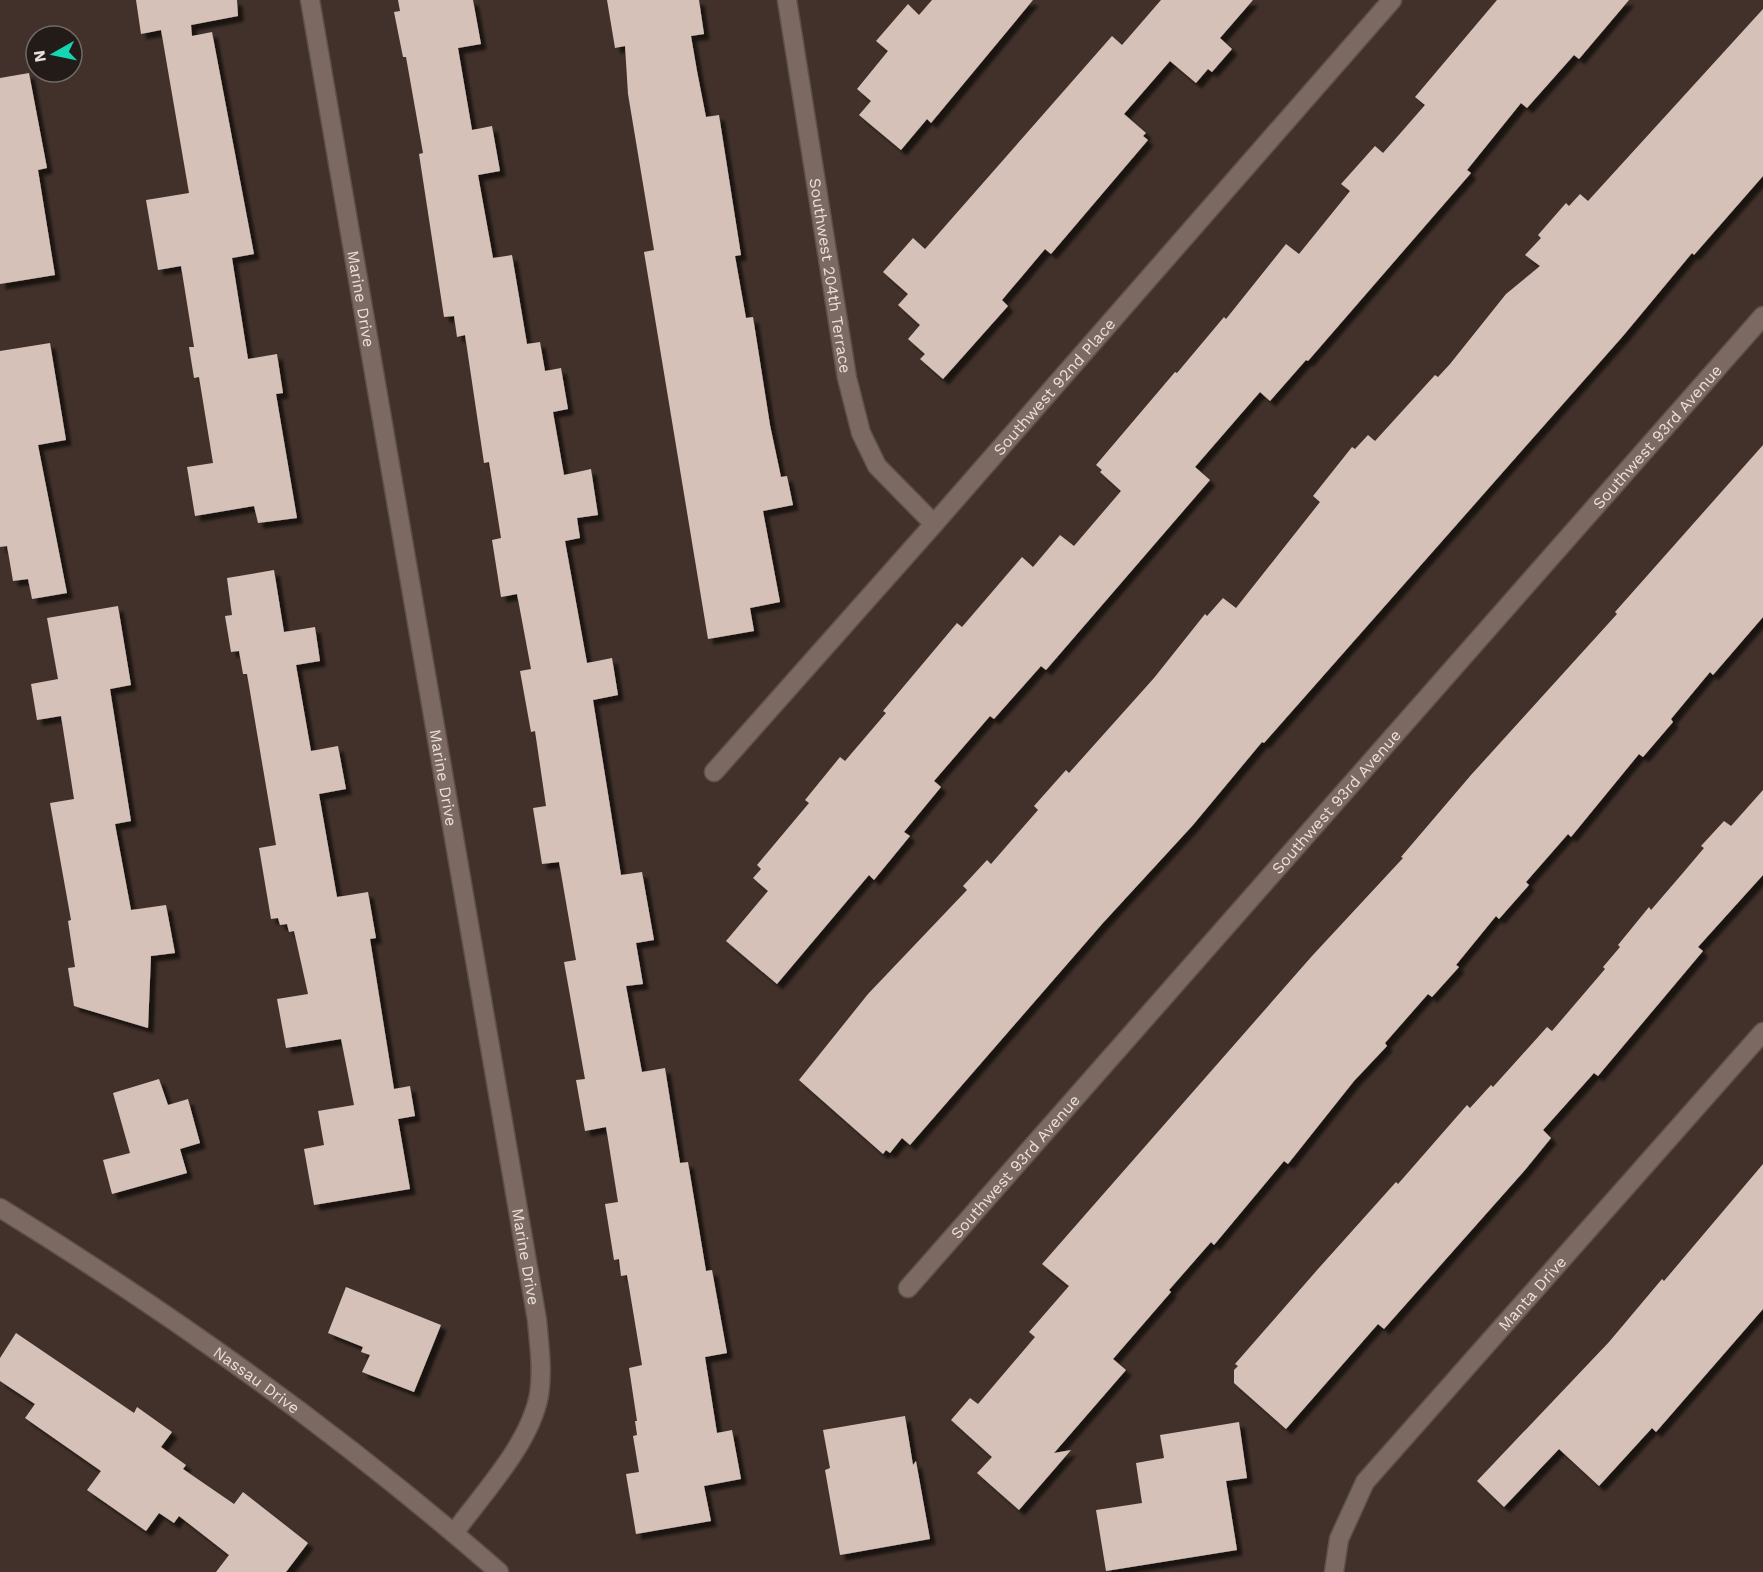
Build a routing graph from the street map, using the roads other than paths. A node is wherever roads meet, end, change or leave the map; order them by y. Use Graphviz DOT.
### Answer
graph roads {
  1 [pos="310,0"];
  2 [pos="787,0"];
  3 [pos="1392,0"];
  4 [pos="1763,316"];
  5 [pos="934,525"];
  6 [pos="714,772"];
  7 [pos="1763,1032"];
  8 [pos="0,1208"];
  9 [pos="908,1288"];
  10 [pos="454,1533"];
  11 [pos="499,1572"];
  12 [pos="1334,1572"];
  1 -- 10 [label="street, Marine Drive"];
  2 -- 5 [label="street, Southwest 204th Terrace"];
  3 -- 5 [label="street, Southwest 92nd Place"];
  4 -- 9 [label="street, Southwest 93rd Avenue"];
  5 -- 6 [label="street, Southwest 92nd Place"];
  7 -- 12 [label="street, Manta Drive"];
  8 -- 10 [label="street, Nassau Drive"];
  10 -- 11 [label="street, Nassau Drive"];
}
